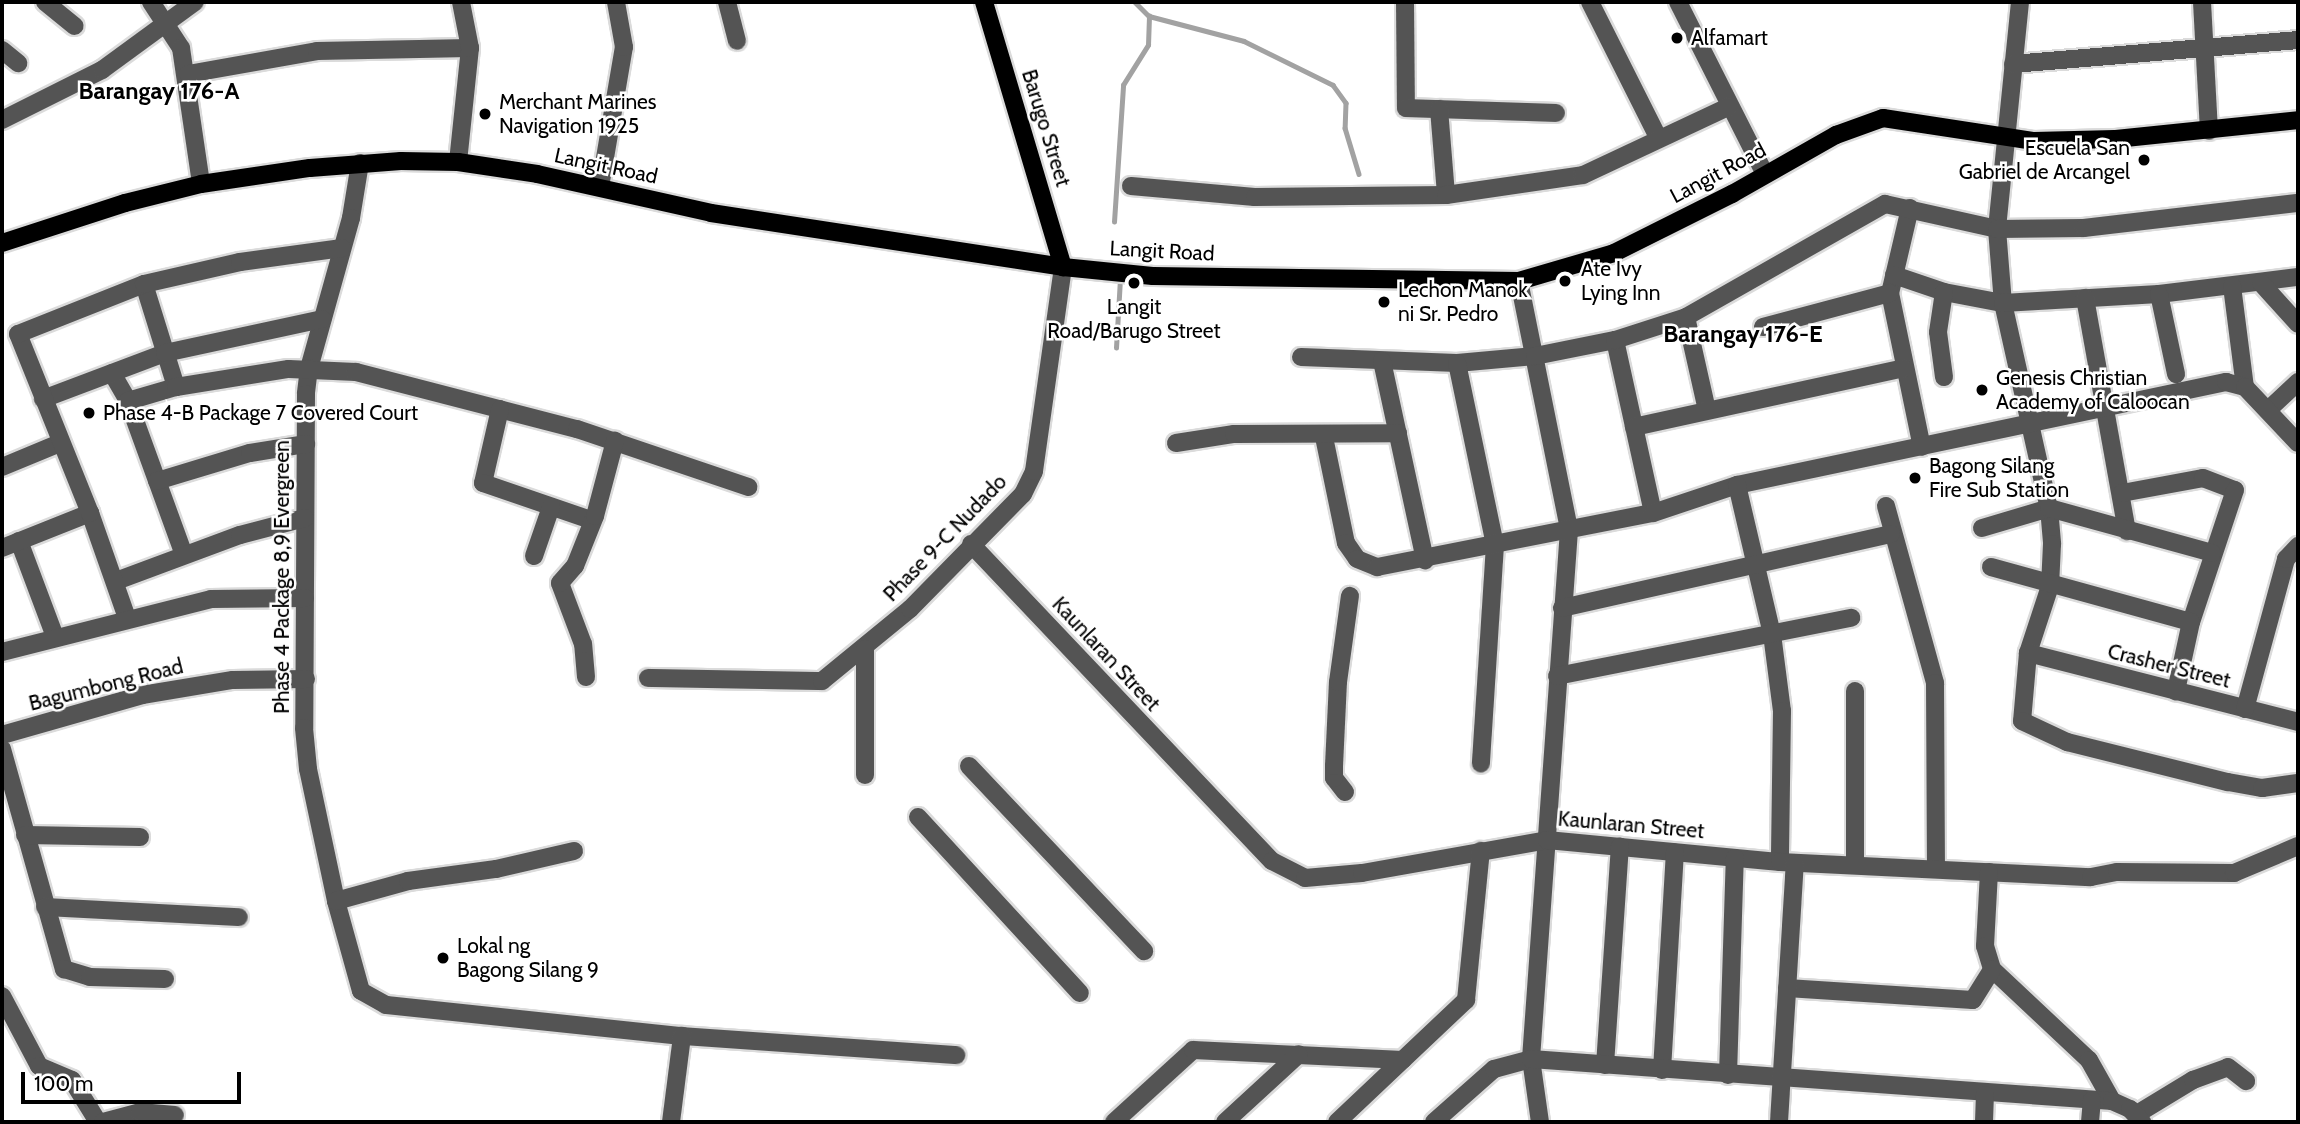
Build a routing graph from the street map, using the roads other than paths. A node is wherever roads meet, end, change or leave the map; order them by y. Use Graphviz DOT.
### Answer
graph roads {
  1 [pos="45,2"];
  2 [pos="151,2"];
  3 [pos="195,2"];
  4 [pos="461,2"];
  5 [pos="616,2"];
  6 [pos="727,2"];
  7 [pos="985,2"];
  8 [pos="1405,2"];
  9 [pos="1590,2"];
  10 [pos="1678,2"];
  11 [pos="2020,2"];
  12 [pos="2202,2"];
  13 [pos="169,23"];
  14 [pos="75,26"];
  15 [pos="2298,40"];
  16 [pos="737,41"];
  17 [pos="470,48"];
  18 [pos="2,50"];
  19 [pos="2204,51"];
  20 [pos="18,63"];
  21 [pos="2013,64"];
  22 [pos="188,74"];
  23 [pos="1730,106"];
  24 [pos="1439,109"];
  25 [pos="1556,113"];
  26 [pos="2,120"];
  27 [pos="2298,120"];
  28 [pos="2209,131"];
  29 [pos="1659,139"];
  30 [pos="2006,139"];
  31 [pos="458,162"];
  32 [pos="360,163"];
  33 [pos="1765,174"];
  34 [pos="201,184"];
  35 [pos="1131,186"];
  36 [pos="600,187"];
  37 [pos="1446,195"];
  38 [pos="2298,203"];
  39 [pos="1910,208"];
  40 [pos="1997,229"];
  41 [pos="2,243"];
  42 [pos="342,248"];
  43 [pos="1063,267"];
  44 [pos="2298,277"];
  45 [pos="1519,281"];
  46 [pos="2261,283"];
  47 [pos="144,284"];
  48 [pos="1892,284"];
  49 [pos="2232,286"];
  50 [pos="1944,292"];
  51 [pos="2159,294"];
  52 [pos="2085,298"];
  53 [pos="2003,303"];
  54 [pos="1686,317"];
  55 [pos="322,319"];
  56 [pos="2298,324"];
  57 [pos="1763,327"];
  58 [pos="1615,340"];
  59 [pos="165,353"];
  60 [pos="1535,355"];
  61 [pos="1301,357"];
  62 [pos="1382,361"];
  63 [pos="1457,363"];
  64 [pos="309,368"];
  65 [pos="1904,368"];
  66 [pos="112,373"];
  67 [pos="2176,374"];
  68 [pos="1944,377"];
  69 [pos="2298,382"];
  70 [pos="176,387"];
  71 [pos="2245,387"];
  72 [pos="43,399"];
  73 [pos="128,401"];
  74 [pos="2106,406"];
  75 [pos="500,409"];
  76 [pos="1707,410"];
  77 [pos="2268,410"];
  78 [pos="2028,424"];
  79 [pos="1634,427"];
  80 [pos="1398,433"];
  81 [pos="1324,437"];
  82 [pos="615,441"];
  83 [pos="60,443"];
  84 [pos="1176,443"];
  85 [pos="2298,443"];
  86 [pos="306,444"];
  87 [pos="1922,447"];
  88 [pos="2,467"];
  89 [pos="157,481"];
  90 [pos="1737,485"];
  91 [pos="748,486"];
  92 [pos="2122,494"];
  93 [pos="1886,506"];
  94 [pos="551,507"];
  95 [pos="2049,508"];
  96 [pos="90,513"];
  97 [pos="1653,513"];
  98 [pos="305,519"];
  99 [pos="591,520"];
  100 [pos="1982,528"];
  101 [pos="1569,530"];
  102 [pos="2127,531"];
  103 [pos="1891,534"];
  104 [pos="19,541"];
  105 [pos="971,544"];
  106 [pos="1495,545"];
  107 [pos="2298,546"];
  108 [pos="2,548"];
  109 [pos="2212,553"];
  110 [pos="184,555"];
  111 [pos="534,556"];
  112 [pos="1425,559"];
  113 [pos="2292,563"];
  114 [pos="1755,566"];
  115 [pos="1991,567"];
  116 [pos="116,581"];
  117 [pos="2050,586"];
  118 [pos="1350,596"];
  119 [pos="305,598"];
  120 [pos="1562,608"];
  121 [pos="127,618"];
  122 [pos="1851,618"];
  123 [pos="2191,622"];
  124 [pos="1772,634"];
  125 [pos="55,637"];
  126 [pos="865,649"];
  127 [pos="2,652"];
  128 [pos="2028,653"];
  129 [pos="1557,676"];
  130 [pos="586,677"];
  131 [pos="648,678"];
  132 [pos="306,680"];
  133 [pos="1855,691"];
  134 [pos="2176,691"];
  135 [pos="2245,709"];
  136 [pos="2298,722"];
  137 [pos="2,735"];
  138 [pos="2,749"];
  139 [pos="1481,764"];
  140 [pos="969,766"];
  141 [pos="865,775"];
  142 [pos="2298,783"];
  143 [pos="1345,792"];
  144 [pos="918,817"];
  145 [pos="25,835"];
  146 [pos="140,837"];
  147 [pos="1547,840"];
  148 [pos="2298,846"];
  149 [pos="1620,847"];
  150 [pos="574,851"];
  151 [pos="1481,851"];
  152 [pos="1675,852"];
  153 [pos="1735,858"];
  154 [pos="1788,863"];
  155 [pos="1855,864"];
  156 [pos="1936,869"];
  157 [pos="1989,872"];
  158 [pos="336,901"];
  159 [pos="45,907"];
  160 [pos="239,917"];
  161 [pos="1144,951"];
  162 [pos="1992,969"];
  163 [pos="165,979"];
  164 [pos="1787,988"];
  165 [pos="1080,993"];
  166 [pos="2,996"];
  167 [pos="682,1035"];
  168 [pos="1299,1054"];
  169 [pos="956,1055"];
  170 [pos="1403,1059"];
  171 [pos="1531,1059"];
  172 [pos="1605,1065"];
  173 [pos="1662,1070"];
  174 [pos="1728,1074"];
  175 [pos="1782,1079"];
  176 [pos="2246,1082"];
  177 [pos="1985,1095"];
  178 [pos="2092,1100"];
  179 [pos="2112,1101"];
  180 [pos="175,1115"];
  181 [pos="2139,1118"];
  182 [pos="101,1122"];
  183 [pos="671,1122"];
  184 [pos="1114,1122"];
  185 [pos="1225,1122"];
  186 [pos="1337,1122"];
  187 [pos="1434,1122"];
  188 [pos="1540,1122"];
  189 [pos="1779,1122"];
  190 [pos="1983,1122"];
  191 [pos="2090,1122"];
  1 -- 14 [label="street"];
  2 -- 13 [label="street"];
  3 -- 13 [label="street"];
  4 -- 17 [label="street"];
  5 -- 36 [label="street"];
  6 -- 16 [label="street"];
  7 -- 43 [label="main road, Barugo Street"];
  8 -- 24 [label="street"];
  9 -- 29 [label="street"];
  10 -- 23 [label="street"];
  11 -- 21 [label="street"];
  12 -- 19 [label="street"];
  13 -- 22 [label="street"];
  13 -- 26 [label="street"];
  15 -- 19 [label="street"];
  17 -- 22 [label="street"];
  17 -- 31 [label="street"];
  18 -- 20 [label="street"];
  19 -- 21 [label="street"];
  19 -- 28 [label="street"];
  21 -- 30 [label="street"];
  22 -- 34 [label="street"];
  23 -- 29 [label="street"];
  23 -- 33 [label="street"];
  24 -- 25 [label="street"];
  24 -- 37 [label="street"];
  27 -- 28 [label="main road, Langit Road"];
  28 -- 30 [label="main road, Langit Road"];
  29 -- 37 [label="street"];
  30 -- 33 [label="main road, Langit Road"];
  30 -- 40 [label="street"];
  31 -- 32 [label="main road, Langit Road"];
  31 -- 36 [label="main road, Langit Road"];
  32 -- 34 [label="main road, Langit Road"];
  32 -- 42 [label="street, Phase 4 Package 8,9 Evergreen"];
  33 -- 45 [label="main road, Langit Road"];
  34 -- 41 [label="main road, Langit Road"];
  35 -- 37 [label="street"];
  36 -- 43 [label="main road, Langit Road"];
  38 -- 40 [label="street"];
  39 -- 40 [label="street"];
  39 -- 48 [label="street"];
  39 -- 54 [label="street"];
  40 -- 53 [label="street"];
  42 -- 47 [label="street"];
  42 -- 55 [label="street, Phase 4 Package 8,9 Evergreen"];
  43 -- 45 [label="main road, Langit Road"];
  43 -- 105 [label="street, Phase 9-C Nudado"];
  44 -- 46 [label="street"];
  45 -- 60 [label="street"];
  46 -- 49 [label="street"];
  46 -- 56 [label="street"];
  47 -- 59 [label="street"];
  47 -- 72 [label="street"];
  48 -- 50 [label="street"];
  48 -- 57 [label="street"];
  48 -- 65 [label="street"];
  49 -- 51 [label="street"];
  49 -- 71 [label="street"];
  50 -- 53 [label="street"];
  50 -- 68 [label="street"];
  51 -- 52 [label="street"];
  51 -- 67 [label="street"];
  52 -- 53 [label="street"];
  52 -- 74 [label="street"];
  53 -- 78 [label="street"];
  54 -- 58 [label="street"];
  54 -- 76 [label="street"];
  55 -- 59 [label="street"];
  55 -- 64 [label="street, Phase 4 Package 8,9 Evergreen"];
  58 -- 60 [label="street"];
  58 -- 79 [label="street"];
  59 -- 66 [label="street"];
  59 -- 70 [label="street"];
  60 -- 63 [label="street"];
  60 -- 101 [label="street"];
  61 -- 62 [label="street"];
  62 -- 63 [label="street"];
  62 -- 80 [label="street"];
  63 -- 106 [label="street"];
  64 -- 70 [label="street"];
  64 -- 75 [label="street"];
  64 -- 86 [label="street, Phase 4 Package 8,9 Evergreen"];
  65 -- 76 [label="street"];
  65 -- 87 [label="street"];
  66 -- 72 [label="street"];
  66 -- 73 [label="street"];
  69 -- 77 [label="street"];
  70 -- 73 [label="street"];
  71 -- 74 [label="street"];
  71 -- 77 [label="street"];
  72 -- 83 [label="street"];
  73 -- 89 [label="street"];
  74 -- 78 [label="street"];
  74 -- 92 [label="street"];
  75 -- 82 [label="street"];
  75 -- 94 [label="street"];
  76 -- 79 [label="street"];
  77 -- 85 [label="street"];
  78 -- 87 [label="street"];
  78 -- 95 [label="street"];
  79 -- 97 [label="street"];
  80 -- 81 [label="street"];
  80 -- 112 [label="street"];
  81 -- 84 [label="street"];
  81 -- 112 [label="street"];
  82 -- 91 [label="street"];
  82 -- 99 [label="street"];
  83 -- 88 [label="street"];
  83 -- 96 [label="street"];
  86 -- 89 [label="street"];
  86 -- 98 [label="street, Phase 4 Package 8,9 Evergreen"];
  87 -- 90 [label="street"];
  89 -- 110 [label="street"];
  90 -- 97 [label="street"];
  90 -- 114 [label="street"];
  92 -- 102 [label="street"];
  92 -- 109 [label="street"];
  93 -- 103 [label="street"];
  94 -- 99 [label="street"];
  94 -- 111 [label="street"];
  95 -- 100 [label="street"];
  95 -- 102 [label="street"];
  95 -- 117 [label="street"];
  96 -- 104 [label="street"];
  96 -- 116 [label="street"];
  97 -- 101 [label="street"];
  98 -- 110 [label="street"];
  98 -- 119 [label="street, Phase 4 Package 8,9 Evergreen"];
  99 -- 130 [label="street"];
  101 -- 106 [label="street"];
  101 -- 120 [label="street"];
  102 -- 109 [label="street"];
  103 -- 114 [label="street"];
  103 -- 156 [label="street"];
  104 -- 108 [label="street"];
  104 -- 125 [label="street"];
  105 -- 126 [label="street, Phase 9-C Nudado"];
  105 -- 151 [label="street, Kaunlaran Street"];
  106 -- 112 [label="street"];
  106 -- 139 [label="street"];
  107 -- 113 [label="street"];
  109 -- 123 [label="street"];
  110 -- 116 [label="street"];
  113 -- 135 [label="street"];
  114 -- 120 [label="street"];
  114 -- 124 [label="street"];
  115 -- 117 [label="street"];
  116 -- 121 [label="street"];
  117 -- 123 [label="street"];
  117 -- 128 [label="street"];
  118 -- 143 [label="street"];
  119 -- 121 [label="street"];
  119 -- 132 [label="street, Phase 4 Package 8,9 Evergreen"];
  120 -- 129 [label="street"];
  121 -- 125 [label="street"];
  122 -- 124 [label="street"];
  123 -- 134 [label="street"];
  124 -- 129 [label="street"];
  124 -- 154 [label="street"];
  125 -- 127 [label="street"];
  126 -- 131 [label="street, Phase 9-C Nudado"];
  126 -- 141 [label="street"];
  128 -- 134 [label="street, Crasher Street"];
  128 -- 142 [label="street"];
  129 -- 147 [label="street"];
  132 -- 137 [label="street, Bagumbong Road"];
  132 -- 158 [label="street, Phase 4 Package 8,9 Evergreen"];
  133 -- 155 [label="street"];
  134 -- 135 [label="street, Crasher Street"];
  135 -- 136 [label="street, Crasher Street"];
  138 -- 145 [label="street"];
  140 -- 161 [label="street"];
  144 -- 165 [label="street"];
  145 -- 146 [label="street"];
  145 -- 159 [label="street"];
  147 -- 149 [label="street, Kaunlaran Street"];
  147 -- 151 [label="street, Kaunlaran Street"];
  147 -- 171 [label="street"];
  148 -- 157 [label="street, Kaunlaran Street"];
  149 -- 152 [label="street, Kaunlaran Street"];
  149 -- 172 [label="street"];
  150 -- 158 [label="street"];
  151 -- 170 [label="street"];
  152 -- 153 [label="street, Kaunlaran Street"];
  152 -- 173 [label="street"];
  153 -- 154 [label="street, Kaunlaran Street"];
  153 -- 174 [label="street"];
  154 -- 155 [label="street, Kaunlaran Street"];
  154 -- 164 [label="street"];
  155 -- 156 [label="street, Kaunlaran Street"];
  156 -- 157 [label="street, Kaunlaran Street"];
  157 -- 162 [label="street"];
  158 -- 167 [label="street, Phase 4 Package 8,9 Evergreen"];
  159 -- 160 [label="street"];
  159 -- 163 [label="street"];
  162 -- 164 [label="street"];
  162 -- 179 [label="street"];
  164 -- 175 [label="street"];
  166 -- 182 [label="street"];
  167 -- 169 [label="street"];
  167 -- 183 [label="street"];
  168 -- 170 [label="street"];
  168 -- 184 [label="street"];
  168 -- 185 [label="street"];
  170 -- 186 [label="street"];
  171 -- 172 [label="street"];
  171 -- 187 [label="street"];
  171 -- 188 [label="street"];
  172 -- 173 [label="street"];
  173 -- 174 [label="street"];
  174 -- 175 [label="street"];
  175 -- 177 [label="street"];
  175 -- 189 [label="street"];
  176 -- 181 [label="street"];
  177 -- 178 [label="street"];
  177 -- 190 [label="street"];
  178 -- 179 [label="street"];
  178 -- 191 [label="street"];
  179 -- 181 [label="street"];
  180 -- 182 [label="street"];
}
